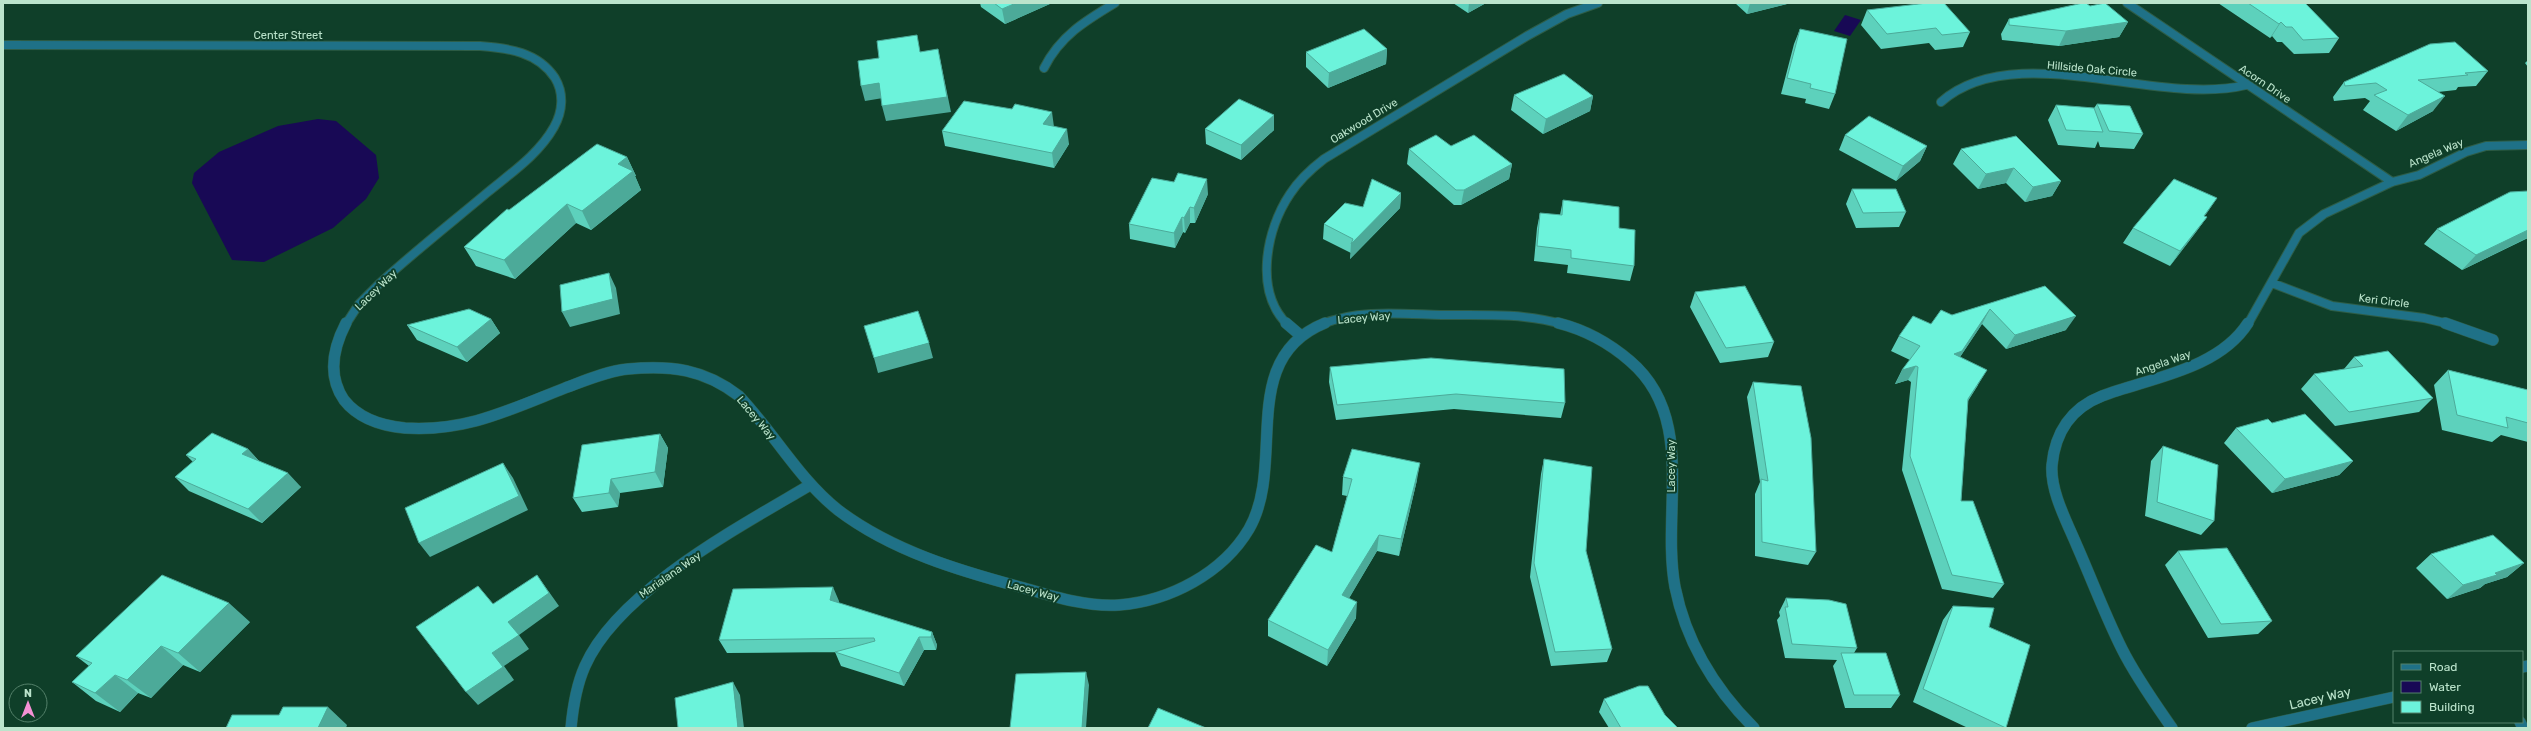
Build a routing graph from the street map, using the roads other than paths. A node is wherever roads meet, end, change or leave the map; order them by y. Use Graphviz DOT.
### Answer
graph roads {
  1 [pos="1115,3"];
  2 [pos="1598,3"];
  3 [pos="2128,3"];
  4 [pos="3,45"];
  5 [pos="1044,68"];
  6 [pos="558,84"];
  7 [pos="2246,85"];
  8 [pos="1941,102"];
  9 [pos="2528,145"];
  10 [pos="2392,182"];
  11 [pos="2272,283"];
  12 [pos="1300,335"];
  13 [pos="2493,340"];
  14 [pos="810,485"];
  15 [pos="2393,697"];
  16 [pos="571,728"];
  17 [pos="1754,728"];
  18 [pos="2172,728"];
  19 [pos="2252,728"];
  1 -- 5 [label="street"];
  2 -- 12 [label="street, Oakwood Drive"];
  3 -- 7 [label="street, Acorn Drive"];
  4 -- 6 [label="street, Center Street"];
  6 -- 14 [label="street, Lacey Way"];
  7 -- 8 [label="street, Hillside Oak Circle"];
  7 -- 10 [label="street, Acorn Drive"];
  9 -- 10 [label="street, Angela Way"];
  10 -- 11 [label="street, Angela Way"];
  11 -- 13 [label="street, Keri Circle"];
  11 -- 18 [label="street, Angela Way"];
  12 -- 14 [label="street, Lacey Way"];
  12 -- 17 [label="street, Lacey Way"];
  14 -- 16 [label="street, Marialana Way"];
  15 -- 19 [label="street, Lacey Way"];
}
